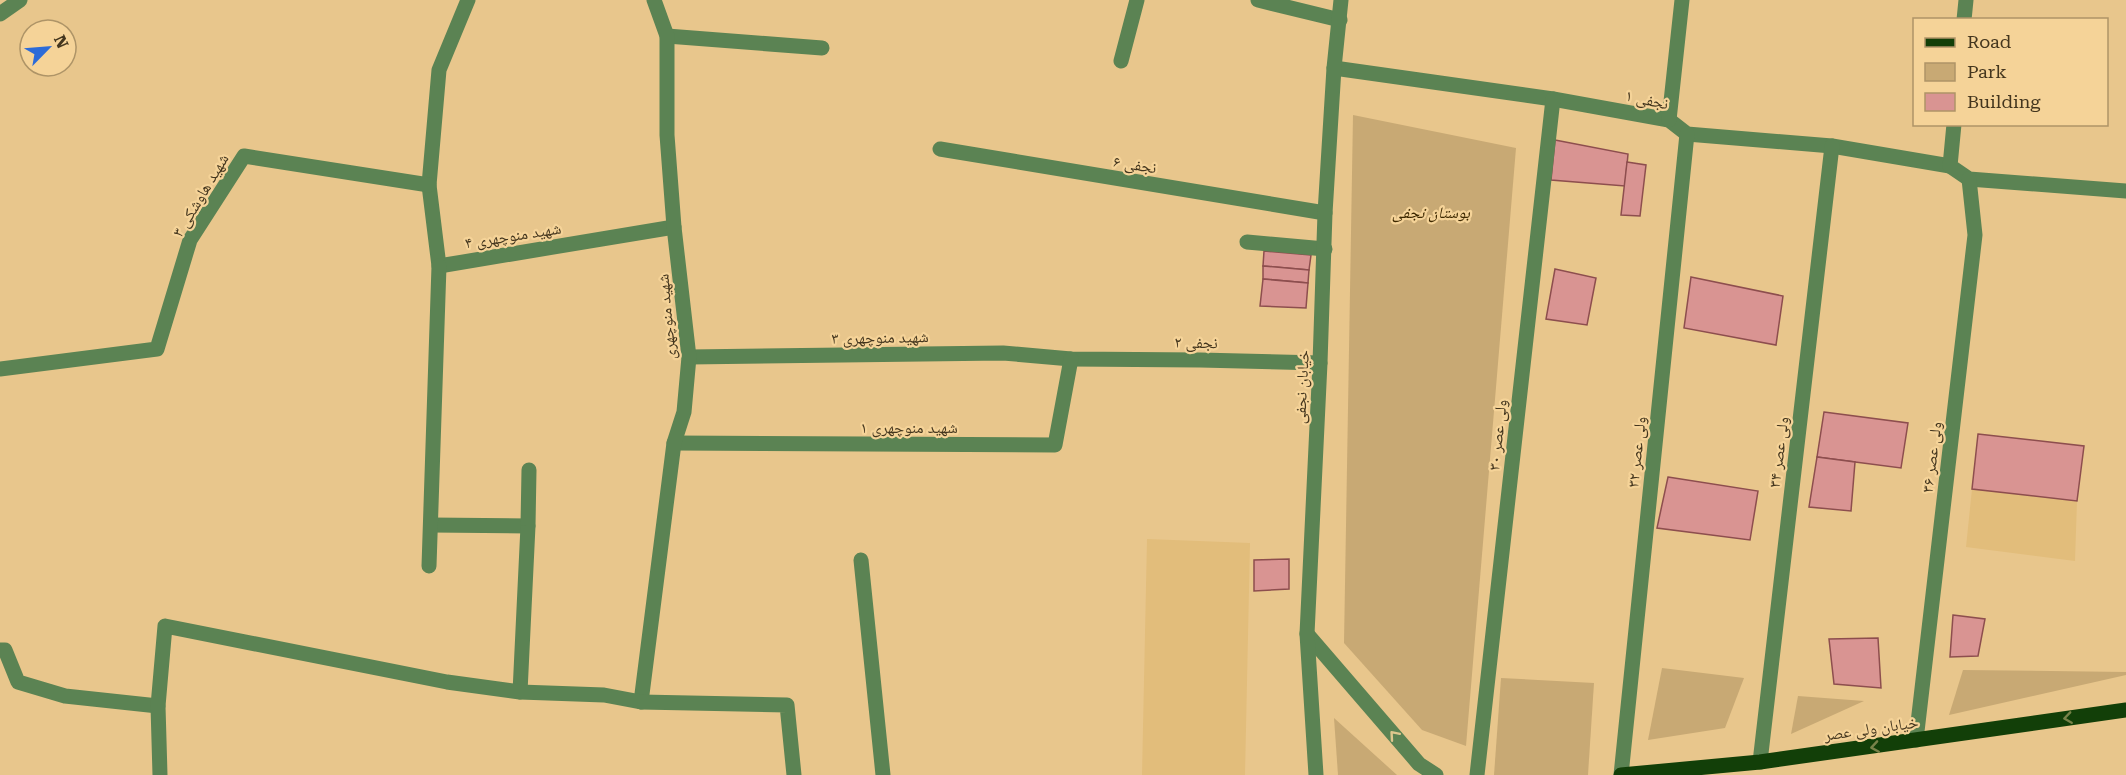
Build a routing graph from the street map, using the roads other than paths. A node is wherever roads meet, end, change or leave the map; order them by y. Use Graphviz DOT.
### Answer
graph roads {
  1 [pos="20,0"];
  2 [pos="468,0"];
  3 [pos="654,0"];
  4 [pos="1137,0"];
  5 [pos="1258,0"];
  6 [pos="1341,0"];
  7 [pos="1682,0"];
  8 [pos="1966,0"];
  9 [pos="0,14"];
  10 [pos="1965,18"];
  11 [pos="1340,20"];
  12 [pos="667,36"];
  13 [pos="822,48"];
  14 [pos="1121,61"];
  15 [pos="1334,68"];
  16 [pos="1553,99"];
  17 [pos="1669,120"];
  18 [pos="1954,126"];
  19 [pos="1687,134"];
  20 [pos="1832,146"];
  21 [pos="940,149"];
  22 [pos="1950,166"];
  23 [pos="1969,179"];
  24 [pos="429,185"];
  25 [pos="2126,191"];
  26 [pos="1325,213"];
  27 [pos="675,227"];
  28 [pos="1247,242"];
  29 [pos="1325,249"];
  30 [pos="439,266"];
  31 [pos="689,357"];
  32 [pos="1071,359"];
  33 [pos="1320,363"];
  34 [pos="0,369"];
  35 [pos="674,443"];
  36 [pos="529,470"];
  37 [pos="431,525"];
  38 [pos="528,526"];
  39 [pos="861,560"];
  40 [pos="429,566"];
  41 [pos="1307,634"];
  42 [pos="0,650"];
  43 [pos="520,692"];
  44 [pos="641,702"];
  45 [pos="158,706"];
  46 [pos="2126,710"];
  47 [pos="1916,740"];
  48 [pos="1760,762"];
  49 [pos="160,775"];
  50 [pos="794,775"];
  51 [pos="883,775"];
  52 [pos="1316,775"];
  53 [pos="1436,775"];
  54 [pos="1477,775"];
  55 [pos="1621,775"];
  1 -- 9 [label="street"];
  2 -- 24 [label="street"];
  3 -- 12 [label="street, شهید منوچهری"];
  4 -- 14 [label="street"];
  5 -- 11 [label="street"];
  6 -- 11 [label="street, خیابان نجفی"];
  7 -- 17 [label="street"];
  8 -- 10 [label="street"];
  11 -- 15 [label="street, خیابان نجفی"];
  12 -- 13 [label="street"];
  12 -- 27 [label="street, شهید منوچهری"];
  15 -- 16 [label="street, نجفی ۱"];
  15 -- 26 [label="street, خیابان نجفی"];
  16 -- 17 [label="street, نجفی ۱"];
  16 -- 54 [label="street, ولی عصر ۳۰"];
  17 -- 19 [label="street, نجفی ۱"];
  18 -- 22 [label="street"];
  19 -- 20 [label="street"];
  19 -- 55 [label="street, ولی عصر ۳۲"];
  20 -- 22 [label="street"];
  20 -- 48 [label="street, ولی عصر ۳۴"];
  21 -- 26 [label="street, نجفی ۶"];
  22 -- 23 [label="street"];
  23 -- 25 [label="street"];
  23 -- 47 [label="street, ولی عصر ۳۶"];
  24 -- 30 [label="street"];
  24 -- 34 [label="street, شهید هاوشکی ۳"];
  26 -- 29 [label="street, خیابان نجفی"];
  27 -- 30 [label="street, شهید منوچهری ۴"];
  27 -- 31 [label="street, شهید منوچهری"];
  28 -- 29 [label="street"];
  29 -- 33 [label="street, خیابان نجفی"];
  30 -- 37 [label="street"];
  31 -- 32 [label="street, شهید منوچهری ۳"];
  31 -- 35 [label="street, شهید منوچهری"];
  32 -- 33 [label="street, نجفی ۲"];
  32 -- 35 [label="street, شهید منوچهری ۱"];
  33 -- 41 [label="street, خیابان نجفی"];
  35 -- 44 [label="street, شهید منوچهری"];
  36 -- 38 [label="street"];
  37 -- 38 [label="street"];
  37 -- 40 [label="street"];
  38 -- 43 [label="street"];
  39 -- 51 [label="street"];
  41 -- 52 [label="street, خیابان نجفی"];
  53 -- 41 [label="street, one-way"];
  42 -- 45 [label="street"];
  43 -- 44 [label="street"];
  43 -- 45 [label="street"];
  44 -- 50 [label="street"];
  45 -- 49 [label="street"];
  46 -- 47 [label="main road, خیابان ولی عصر, one-way"];
  47 -- 48 [label="main road, خیابان ولی عصر, one-way"];
  48 -- 55 [label="main road, خیابان ولی عصر"];
}
